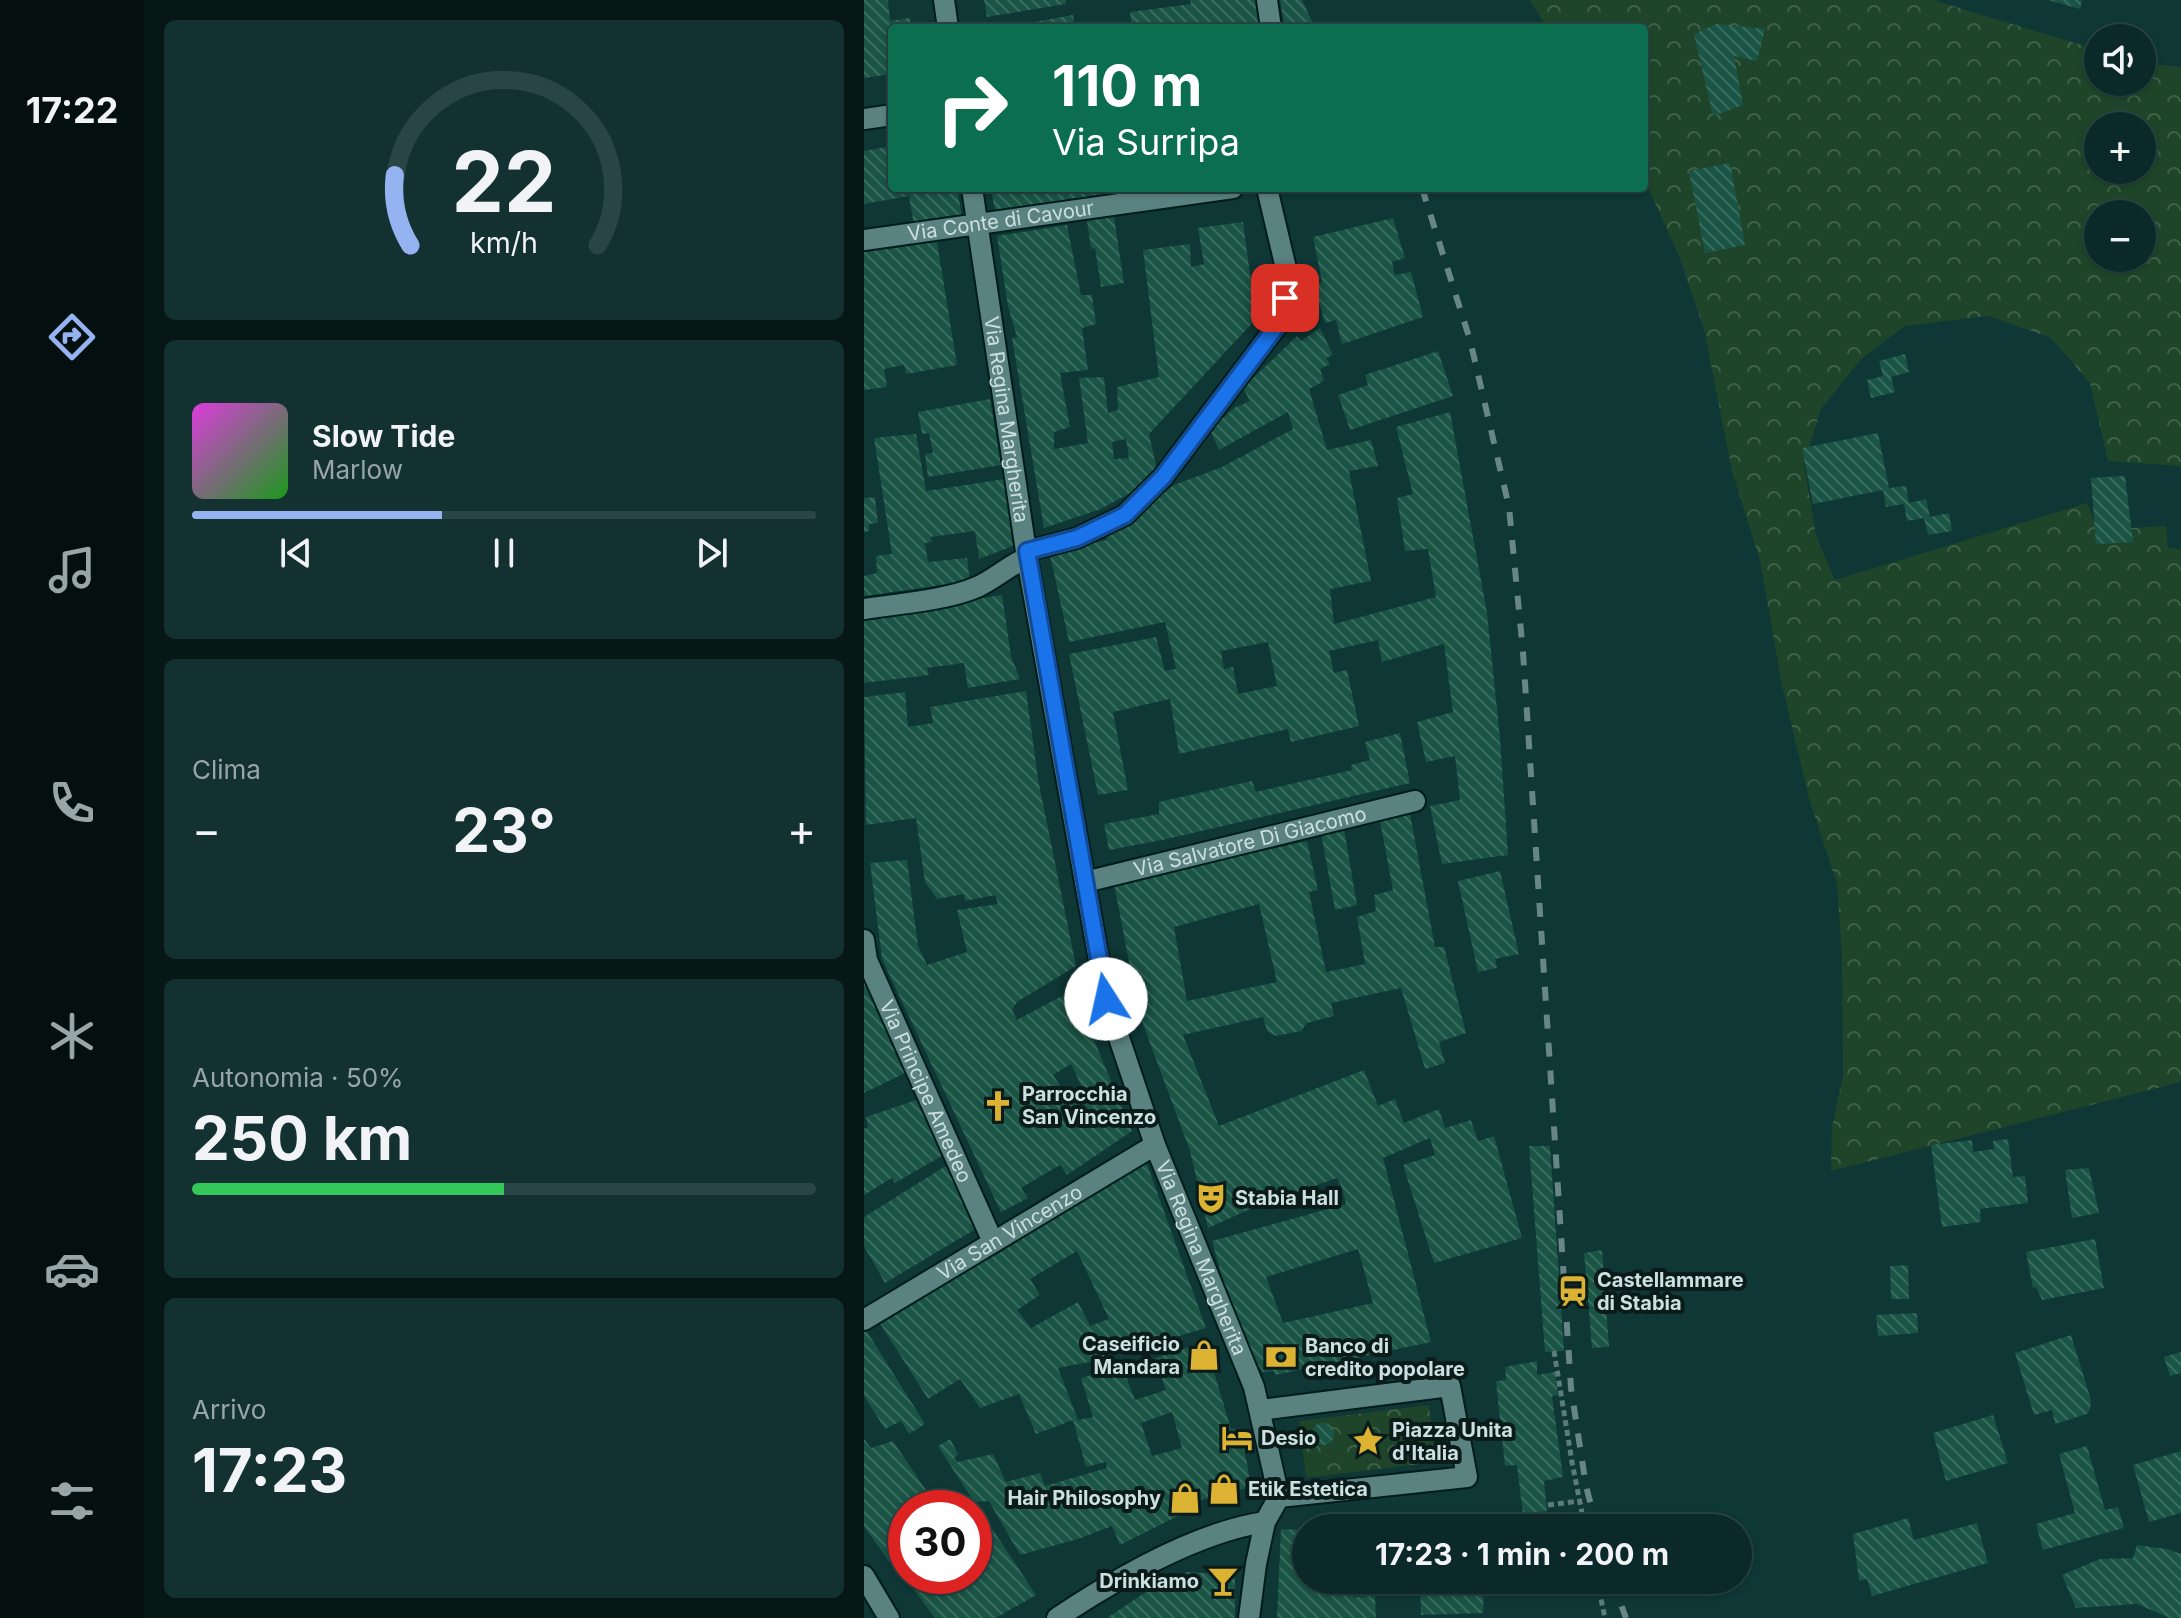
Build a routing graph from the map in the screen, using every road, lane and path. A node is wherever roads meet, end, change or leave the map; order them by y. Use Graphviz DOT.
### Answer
graph roads {
  1 [pos="944,0"];
  2 [pos="1267,0"];
  3 [pos="947,24"];
  4 [pos="1270,24"];
  5 [pos="888,116"];
  6 [pos="864,119"];
  7 [pos="973,192"];
  8 [pos="1204,192"];
  9 [pos="1268,192"];
  10 [pos="978,223"];
  11 [pos="864,240"];
  12 [pos="1027,555"];
  13 [pos="864,609"];
  14 [pos="1415,801"];
  15 [pos="1085,882"];
  16 [pos="864,940"];
  17 [pos="1155,1145"];
  18 [pos="993,1242"];
  19 [pos="864,1320"];
  20 [pos="1554,1351"];
  21 [pos="1260,1410"];
  22 [pos="1279,1497"];
  23 [pos="1580,1501"];
  24 [pos="1548,1505"];
  25 [pos="1582,1514"];
  26 [pos="1265,1522"];
  27 [pos="864,1576"];
  28 [pos="1600,1594"];
  29 [pos="889,1618"];
  30 [pos="1057,1618"];
  31 [pos="1249,1618"];
  32 [pos="1605,1618"];
  1 -- 3 [label="street"];
  2 -- 4 [label="street"];
  5 -- 6 [label="street"];
  7 -- 10 [label="street, Via Regina Margherita"];
  8 -- 10 [label="street, Via Conte di Cavour"];
  9 -- 12 [label="street"];
  10 -- 11 [label="street, Via Conte di Cavour"];
  10 -- 12 [label="street, Via Regina Margherita"];
  12 -- 13 [label="street"];
  12 -- 15 [label="street, Via Regina Margherita"];
  14 -- 15 [label="street, Via Salvatore Di Giacomo"];
  15 -- 17 [label="street, Via Regina Margherita"];
  16 -- 18 [label="street, Via Principe Amedeo"];
  17 -- 18 [label="street, Via San Vincenzo"];
  17 -- 21 [label="street, Via Regina Margherita"];
  18 -- 19 [label="street, Via San Vincenzo"];
  20 -- 23 [label="path"];
  21 -- 22 [label="street, Via Regina Margherita"];
  21 -- 22 [label="street"];
  22 -- 26 [label="street"];
  23 -- 24 [label="path"];
  23 -- 25 [label="path"];
  26 -- 30 [label="street"];
  26 -- 31 [label="street"];
  27 -- 29 [label="street"];
  28 -- 32 [label="path"];
}
